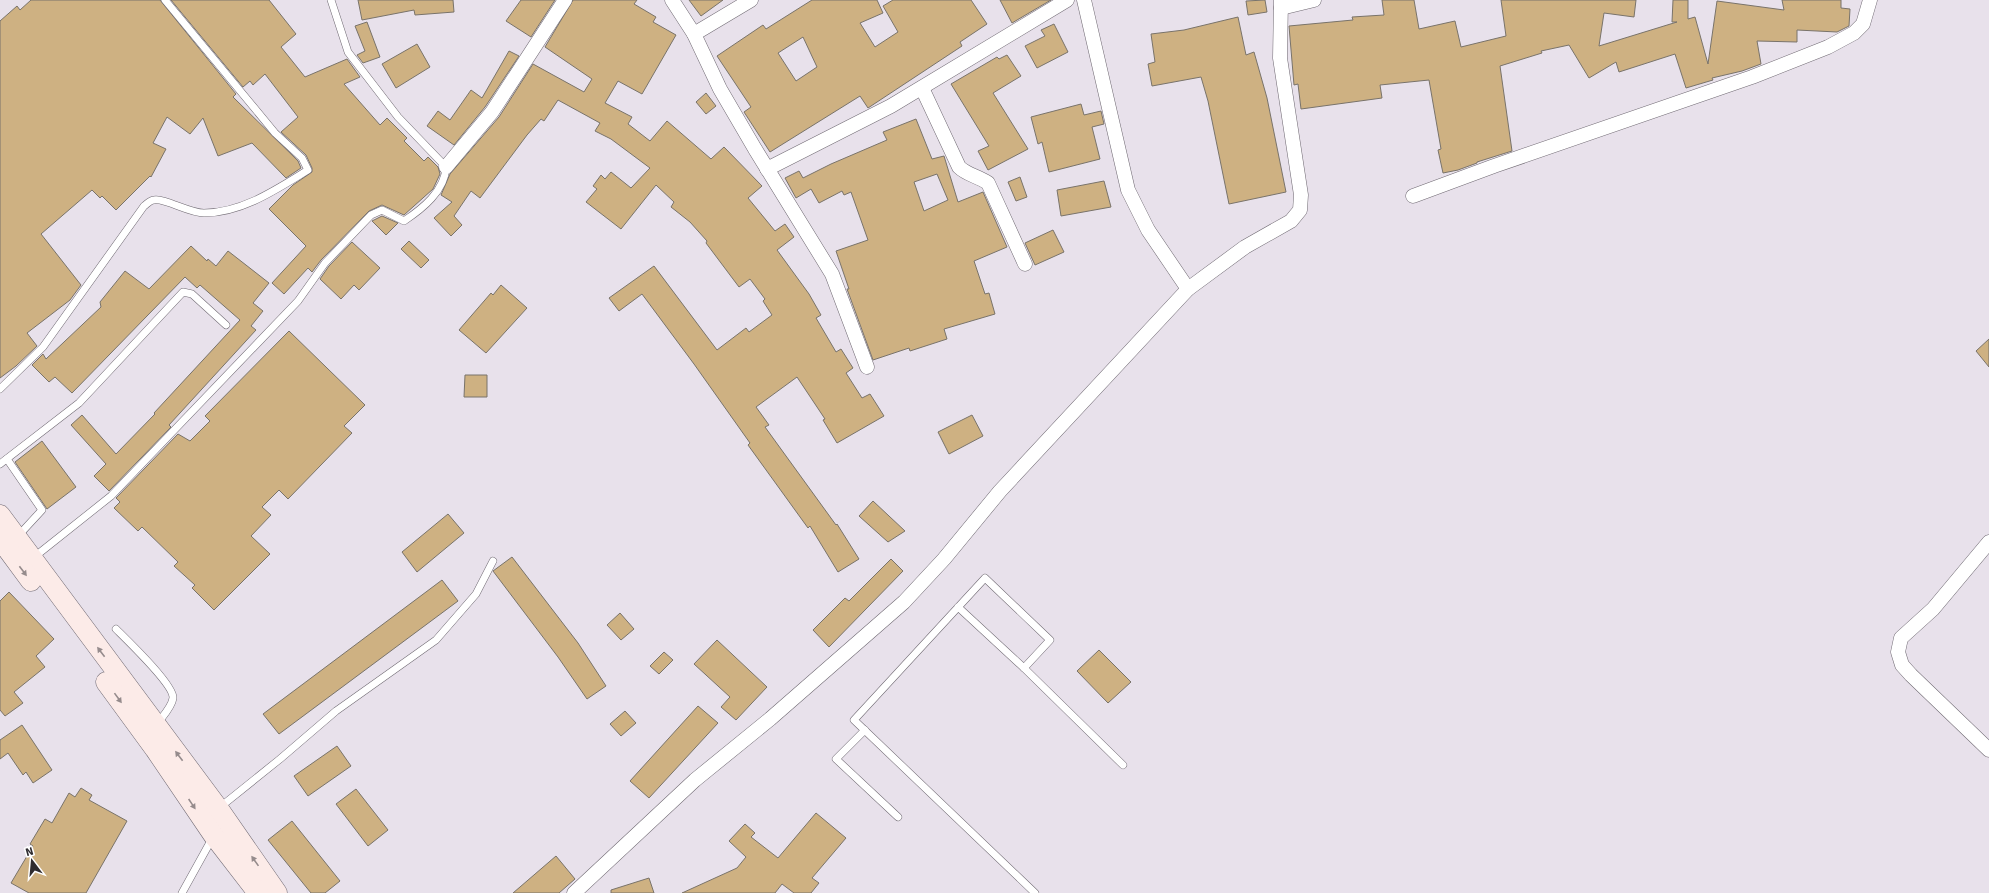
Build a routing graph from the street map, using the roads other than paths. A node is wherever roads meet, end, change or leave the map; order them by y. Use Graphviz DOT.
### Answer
graph roads {
  1 [pos="165,0"];
  2 [pos="331,0"];
  3 [pos="565,0"];
  4 [pos="672,0"];
  5 [pos="751,0"];
  6 [pos="1067,0"];
  7 [pos="1084,0"];
  8 [pos="1314,0"];
  9 [pos="1870,0"];
  10 [pos="1281,4"];
  11 [pos="694,34"];
  12 [pos="922,88"];
  13 [pos="446,167"];
  14 [pos="767,169"];
  15 [pos="1413,196"];
  16 [pos="1025,264"];
  17 [pos="1188,290"];
  18 [pos="226,325"];
  19 [pos="867,367"];
  20 [pos="0,389"];
  21 [pos="8,458"];
  22 [pos="0,464"];
  23 [pos="0,515"];
  24 [pos="8,539"];
  25 [pos="1989,542"];
  26 [pos="32,559"];
  27 [pos="493,561"];
  28 [pos="958,607"];
  29 [pos="116,629"];
  30 [pos="1024,668"];
  31 [pos="156,726"];
  32 [pos="865,730"];
  33 [pos="1989,750"];
  34 [pos="1123,765"];
  35 [pos="218,808"];
  36 [pos="898,817"];
  37 [pos="214,836"];
  38 [pos="182,893"];
  39 [pos="258,893"];
  40 [pos="277,893"];
  41 [pos="574,893"];
  42 [pos="1035,893"];
  1 -- 20 [label="lane"];
  2 -- 13 [label="lane"];
  3 -- 13 [label="street"];
  4 -- 11 [label="street"];
  5 -- 11 [label="street"];
  6 -- 12 [label="street"];
  7 -- 17 [label="street"];
  8 -- 10 [label="street"];
  9 -- 15 [label="street"];
  10 -- 17 [label="street"];
  11 -- 14 [label="street"];
  12 -- 14 [label="street"];
  12 -- 16 [label="street"];
  13 -- 26 [label="lane"];
  14 -- 19 [label="street"];
  17 -- 41 [label="street"];
  18 -- 21 [label="lane"];
  21 -- 22 [label="lane"];
  21 -- 24 [label="lane"];
  23 -- 24 [label="main road"];
  24 -- 26 [label="main road"];
  24 -- 37 [label="main road, one-way"];
  25 -- 33 [label="street"];
  31 -- 26 [label="main road, one-way"];
  27 -- 35 [label="lane"];
  28 -- 30 [label="lane"];
  28 -- 30 [label="lane"];
  28 -- 32 [label="lane"];
  29 -- 31 [label="lane"];
  30 -- 34 [label="lane"];
  35 -- 31 [label="main road, one-way"];
  32 -- 36 [label="lane"];
  32 -- 42 [label="lane"];
  40 -- 35 [label="main road, one-way"];
  37 -- 38 [label="lane"];
  37 -- 39 [label="main road"];
}
